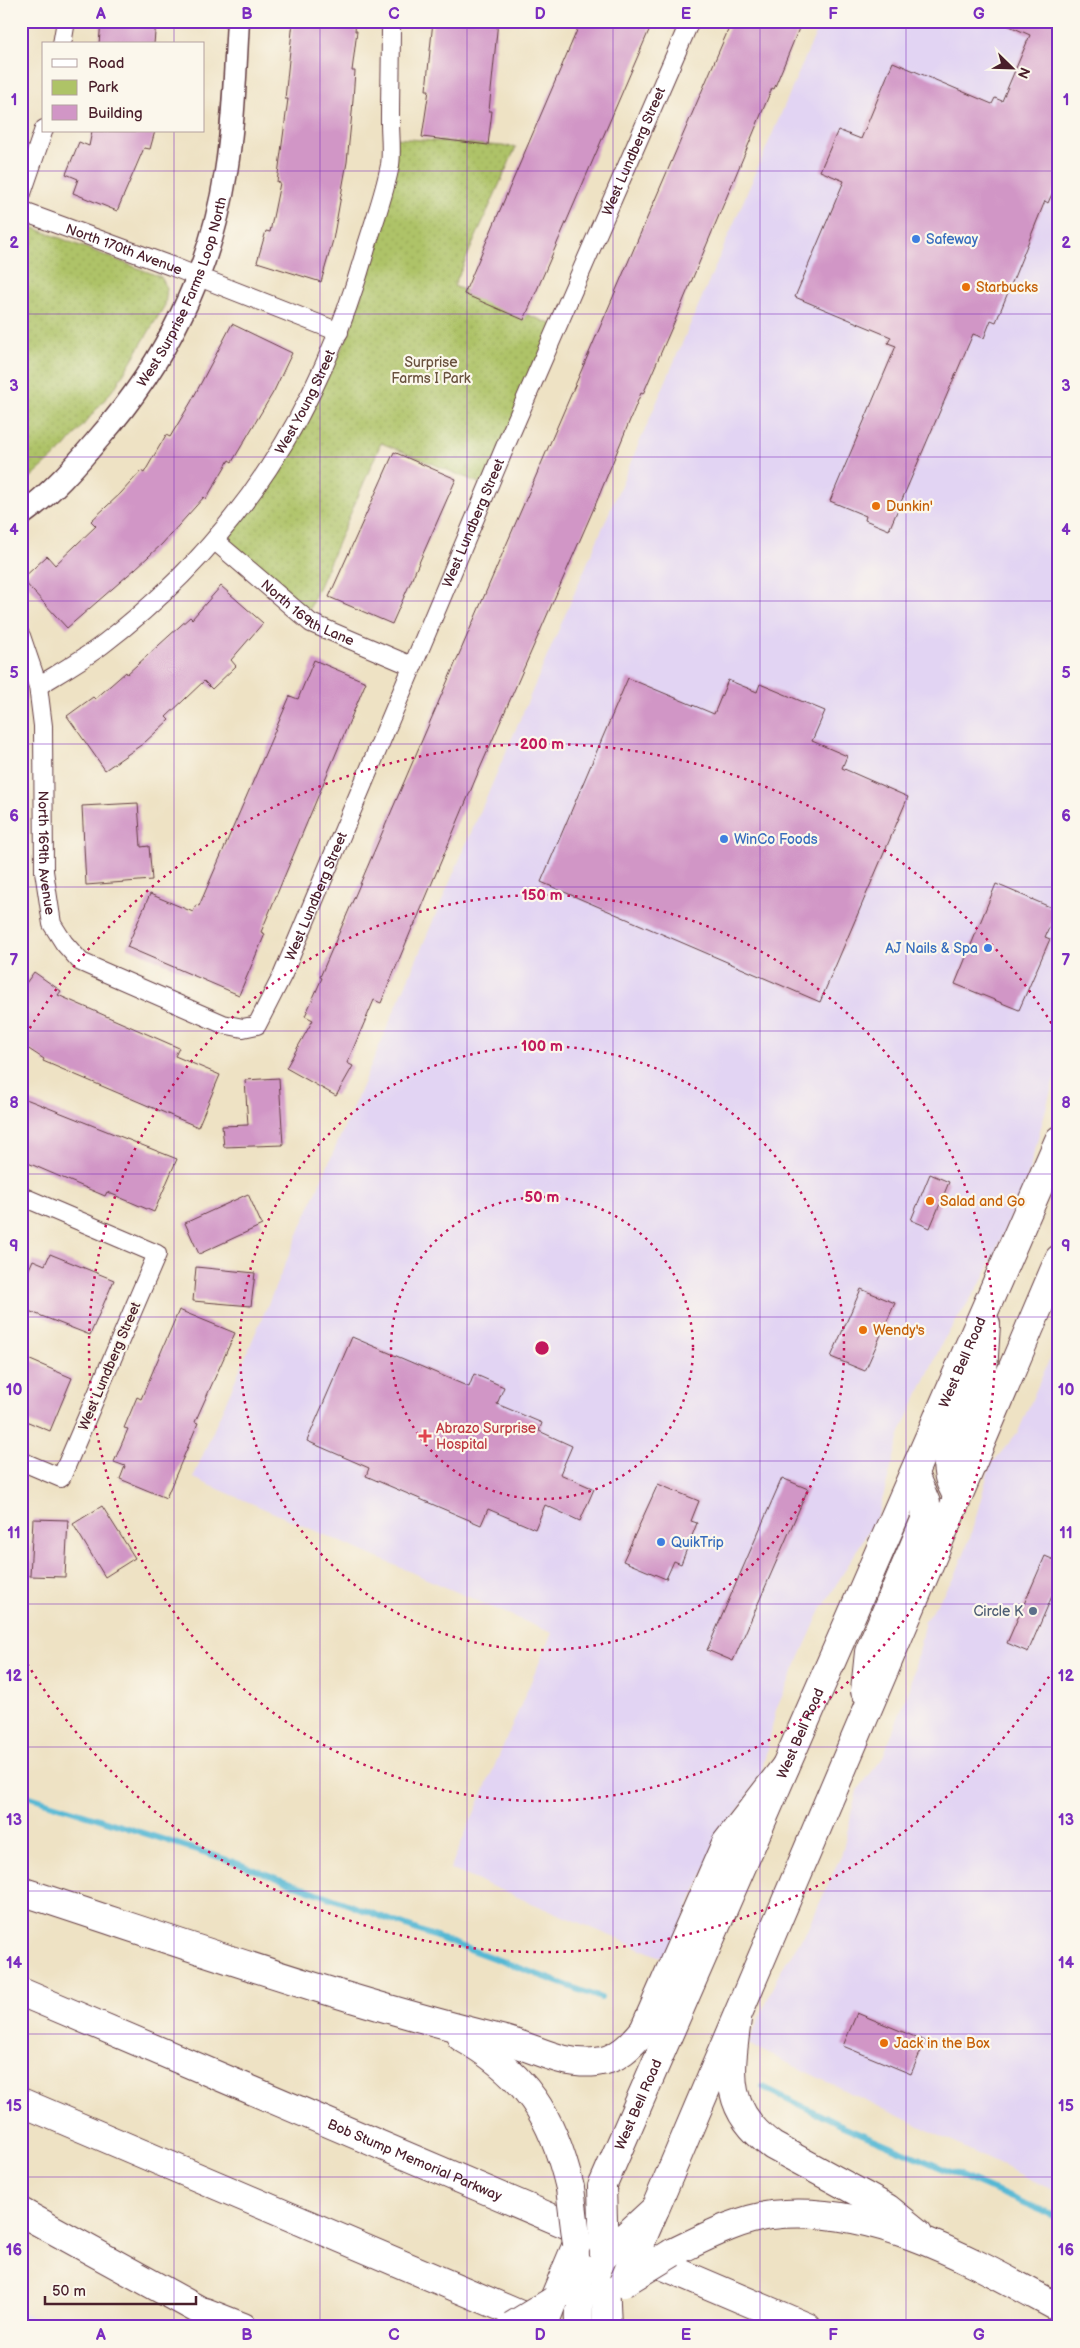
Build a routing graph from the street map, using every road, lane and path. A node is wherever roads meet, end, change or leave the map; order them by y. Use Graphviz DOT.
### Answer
graph roads {
  1 [pos="66,21"];
  2 [pos="238,21"];
  3 [pos="391,21"];
  4 [pos="690,21"];
  5 [pos="62,42"];
  6 [pos="43,132"];
  7 [pos="21,196"];
  8 [pos="21,211"];
  9 [pos="197,278"];
  10 [pos="339,332"];
  11 [pos="21,514"];
  12 [pos="215,541"];
  13 [pos="21,636"];
  14 [pos="412,666"];
  15 [pos="38,686"];
  16 [pos="257,1025"];
  17 [pos="1059,1140"];
  18 [pos="21,1196"];
  19 [pos="1059,1259"];
  20 [pos="987,1305"];
  21 [pos="21,1461"];
  22 [pos="914,1474"];
  23 [pos="957,1495"];
  24 [pos="863,1720"];
  25 [pos="784,1767"];
  26 [pos="21,1891"];
  27 [pos="21,1992"];
  28 [pos="737,2019"];
  29 [pos="436,2023"];
  30 [pos="21,2102"];
  31 [pos="602,2187"];
  32 [pos="656,2209"];
  33 [pos="21,2212"];
  34 [pos="926,2241"];
  35 [pos="577,2244"];
  36 [pos="604,2256"];
  37 [pos="578,2279"];
  38 [pos="1059,2308"];
  39 [pos="199,2310"];
  40 [pos="551,2314"];
  41 [pos="597,2316"];
  42 [pos="221,2327"];
  43 [pos="243,2327"];
  44 [pos="510,2327"];
  45 [pos="542,2327"];
  46 [pos="807,2327"];
  1 -- 5 [label="street"];
  2 -- 9 [label="street, West Surprise Farms Loop North"];
  3 -- 10 [label="street, West Young Street"];
  4 -- 14 [label="street, West Lundberg Street"];
  6 -- 7 [label="street"];
  8 -- 9 [label="street, North 170th Avenue"];
  9 -- 10 [label="street, North 170th Avenue"];
  9 -- 11 [label="street, West Surprise Farms Loop North"];
  10 -- 12 [label="street, West Young Street"];
  12 -- 14 [label="street, North 169th Lane"];
  12 -- 15 [label="street, West Young Street"];
  13 -- 15 [label="street, North 169th Avenue"];
  14 -- 16 [label="street, West Lundberg Street"];
  15 -- 16 [label="street, North 169th Avenue"];
  17 -- 20 [label="main road, West Bell Road"];
  18 -- 21 [label="street, West Lundberg Street"];
  19 -- 23 [label="main road"];
  20 -- 22 [label="main road, West Bell Road"];
  20 -- 23 [label="main road"];
  22 -- 24 [label="main road"];
  22 -- 25 [label="main road, West Bell Road"];
  23 -- 24 [label="main road"];
  24 -- 28 [label="main road"];
  25 -- 29 [label="main road"];
  25 -- 31 [label="main road, West Bell Road"];
  26 -- 29 [label="main road"];
  27 -- 46 [label="main road, Bob Stump Memorial Parkway"];
  28 -- 32 [label="main road"];
  28 -- 34 [label="main road"];
  29 -- 35 [label="main road, bridge"];
  30 -- 40 [label="main road"];
  31 -- 35 [label="main road, West Bell Road, bridge"];
  31 -- 36 [label="main road, bridge"];
  32 -- 36 [label="main road, bridge"];
  32 -- 41 [label="main road, bridge"];
  33 -- 39 [label="main road"];
  34 -- 38 [label="main road"];
  34 -- 41 [label="main road, bridge"];
  35 -- 37 [label="main road"];
  35 -- 40 [label="main road, West Bell Road"];
  36 -- 37 [label="main road"];
  36 -- 41 [label="main road"];
  37 -- 40 [label="main road"];
  37 -- 41 [label="main road"];
  39 -- 42 [label="main road"];
  39 -- 43 [label="main road"];
  40 -- 44 [label="main road, bridge"];
  40 -- 45 [label="main road, West Bell Road, bridge"];
}
